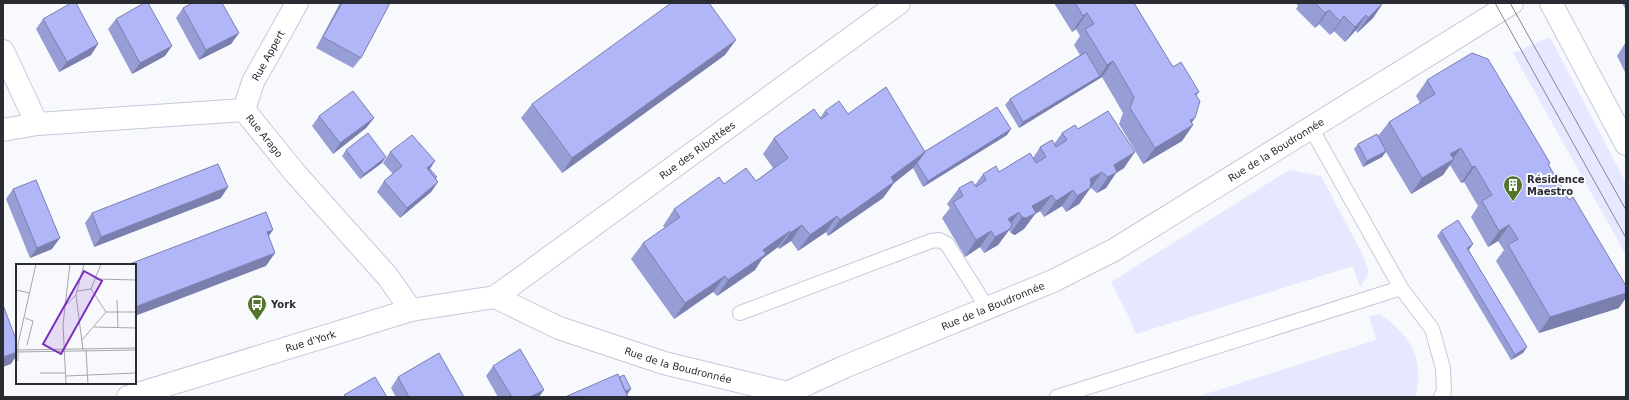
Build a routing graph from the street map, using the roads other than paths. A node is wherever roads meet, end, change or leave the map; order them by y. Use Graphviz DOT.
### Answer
graph roads {
  1 [pos="297,3"];
  2 [pos="899,3"];
  3 [pos="1512,3"];
  4 [pos="1552,3"];
  5 [pos="3,51"];
  6 [pos="244,110"];
  7 [pos="37,124"];
  8 [pos="1311,128"];
  9 [pos="3,130"];
  10 [pos="1626,144"];
  11 [pos="1401,288"];
  12 [pos="495,297"];
  13 [pos="988,309"];
  14 [pos="411,310"];
  15 [pos="740,313"];
  16 [pos="783,395"];
  17 [pos="128,397"];
  18 [pos="1057,397"];
  19 [pos="1441,397"];
  1 -- 6 [label="street, Rue Appert"];
  2 -- 12 [label="street, Rue des Ribottées"];
  3 -- 8 [label="street, Rue de la Boudronnée"];
  4 -- 10 [label="street"];
  5 -- 7 [label="street"];
  6 -- 7 [label="street, Rue Arago"];
  6 -- 14 [label="street, Rue Arago"];
  7 -- 9 [label="street, Rue Arago"];
  8 -- 11 [label="lane"];
  8 -- 13 [label="street, Rue de la Boudronnée"];
  11 -- 18 [label="lane"];
  11 -- 19 [label="lane"];
  12 -- 14 [label="street, Rue d'York"];
  12 -- 16 [label="street, Rue de la Boudronnée"];
  13 -- 15 [label="lane"];
  13 -- 16 [label="street, Rue de la Boudronnée"];
  14 -- 17 [label="street, Rue d'York"];
}
